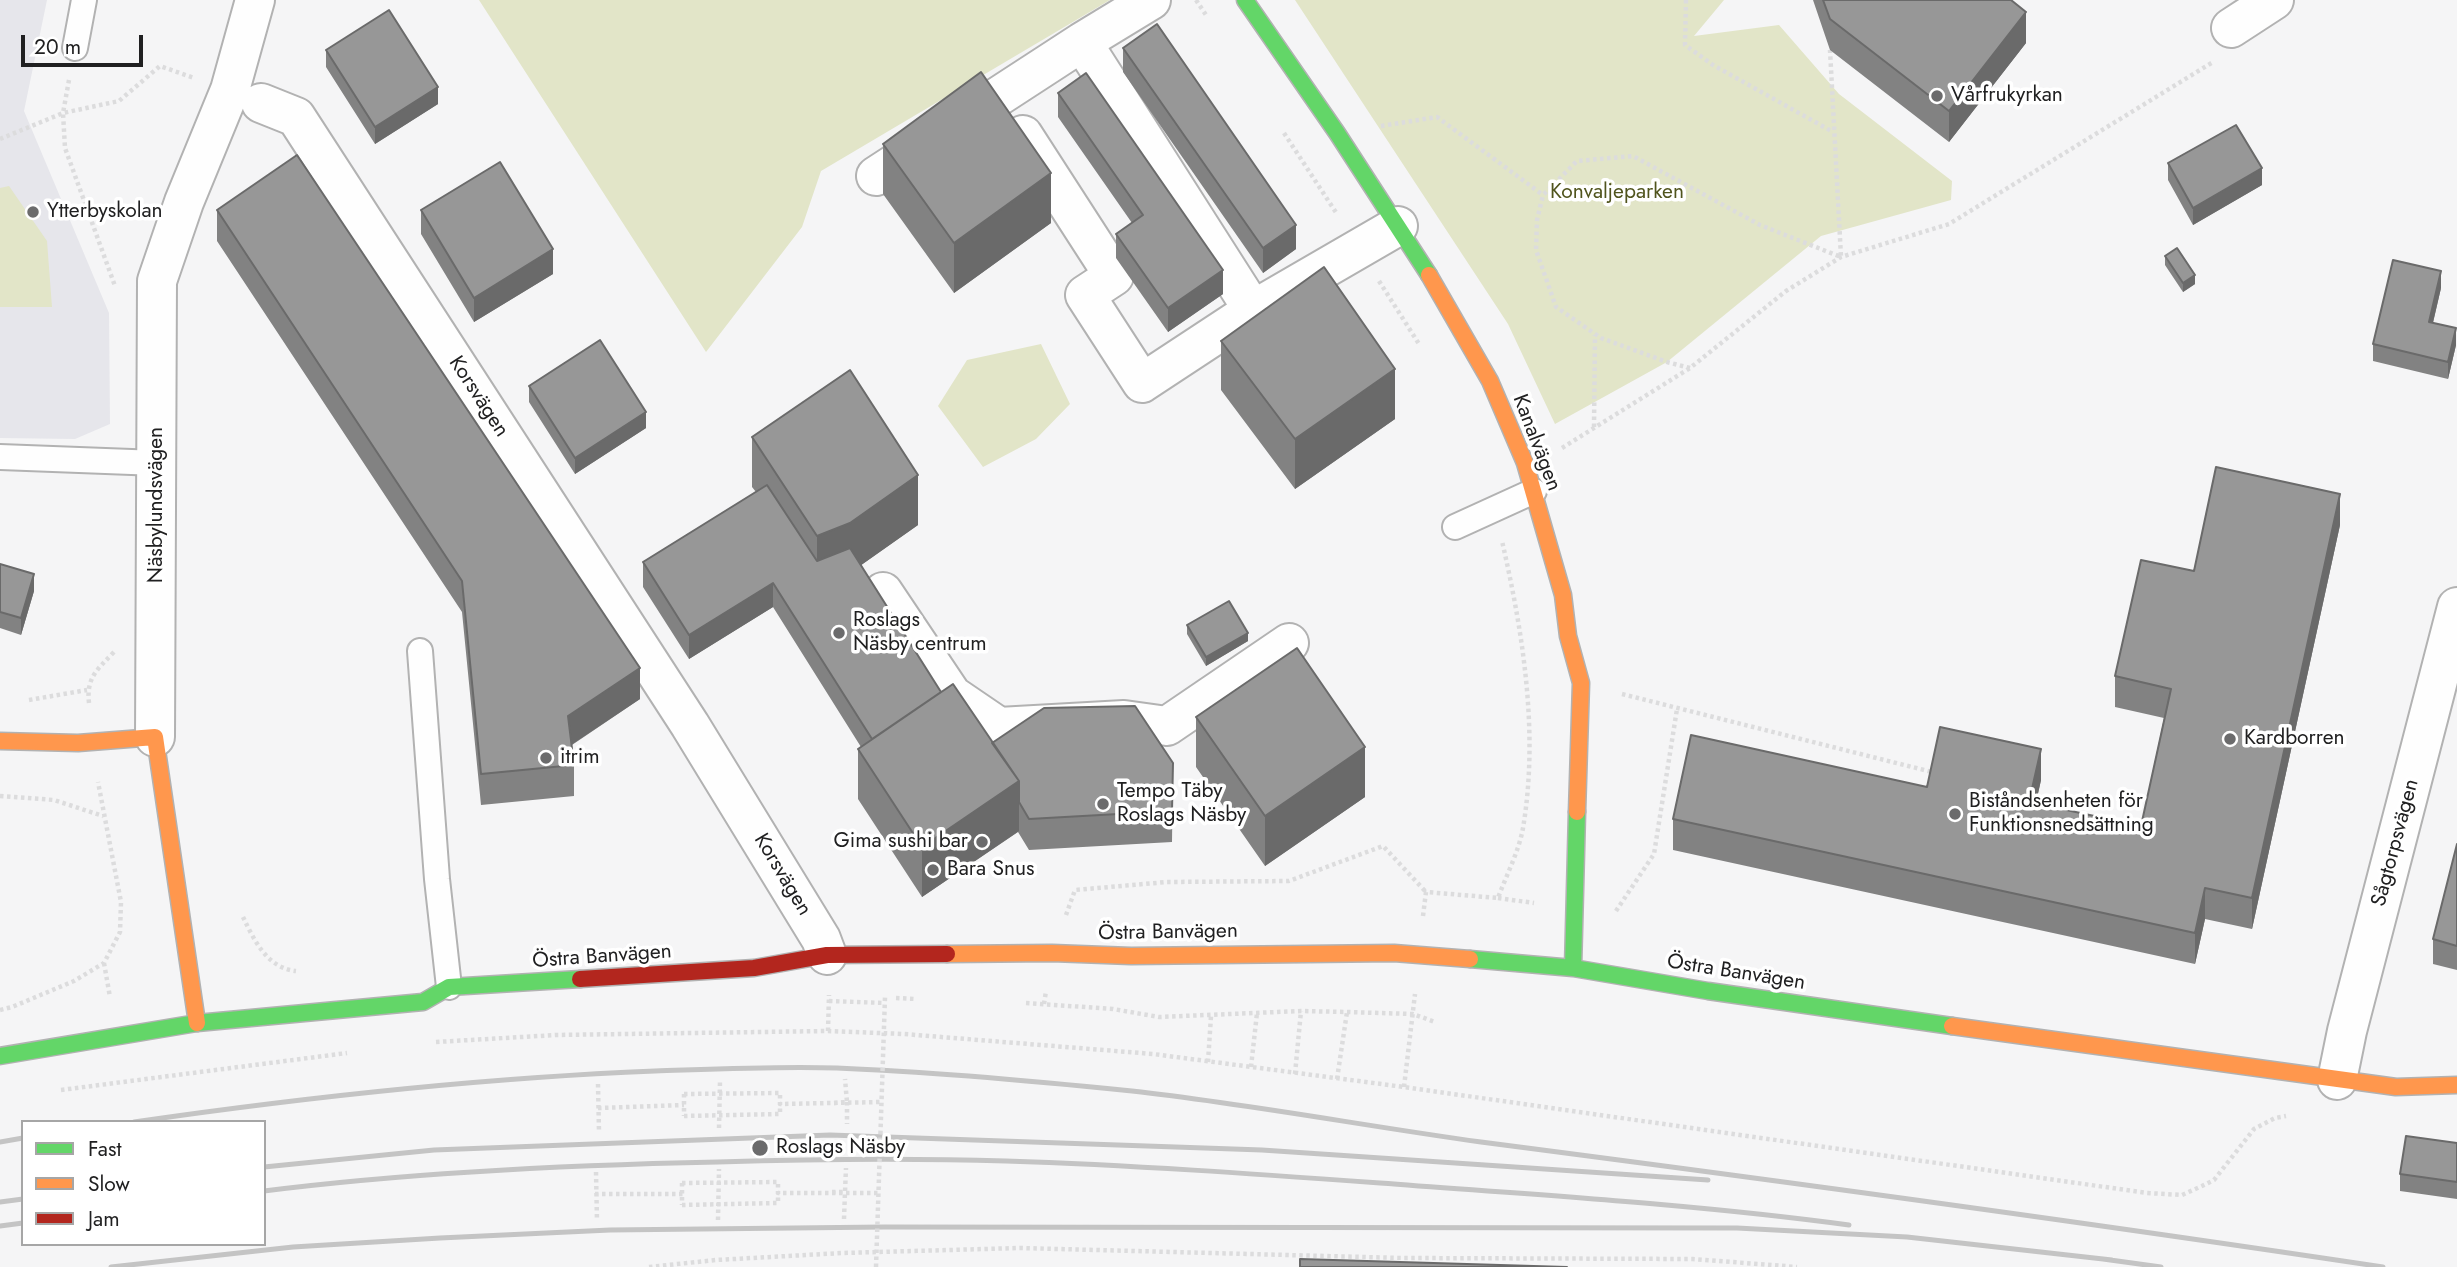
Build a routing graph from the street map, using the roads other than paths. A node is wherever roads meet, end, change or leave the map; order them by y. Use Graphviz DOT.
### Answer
graph roads {
  1 [pos="84,0"];
  2 [pos="255,0"];
  3 [pos="1151,0"];
  4 [pos="1245,0"];
  5 [pos="2274,0"];
  6 [pos="2231,28"];
  7 [pos="1082,42"];
  8 [pos="75,48"];
  9 [pos="245,96"];
  10 [pos="998,97"];
  11 [pos="876,176"];
  12 [pos="1398,226"];
  13 [pos="1253,310"];
  14 [pos="0,457"];
  15 [pos="158,463"];
  16 [pos="1534,491"];
  17 [pos="1455,527"];
  18 [pos="883,592"];
  19 [pos="2457,607"];
  20 [pos="1289,643"];
  21 [pos="420,651"];
  22 [pos="155,737"];
  23 [pos="0,741"];
  24 [pos="827,956"];
  25 [pos="1573,968"];
  26 [pos="449,987"];
  27 [pos="197,1023"];
  28 [pos="0,1056"];
  29 [pos="2337,1080"];
  30 [pos="2457,1085"];
  1 -- 8 [label="lane"];
  2 -- 9 [label="street, Näsbylundsvägen"];
  3 -- 7 [label="street"];
  4 -- 12 [label="street, Kanalvägen"];
  5 -- 6 [label="street"];
  7 -- 10 [label="street"];
  7 -- 13 [label="street"];
  9 -- 15 [label="street, Näsbylundsvägen"];
  9 -- 24 [label="street, Korsvägen"];
  10 -- 11 [label="street"];
  10 -- 13 [label="street"];
  12 -- 13 [label="street"];
  12 -- 16 [label="street, Kanalvägen"];
  14 -- 15 [label="lane"];
  15 -- 22 [label="street, Näsbylundsvägen"];
  16 -- 17 [label="lane"];
  16 -- 25 [label="street, Kanalvägen"];
  18 -- 20 [label="street"];
  19 -- 29 [label="street, Sågtorpsvägen"];
  21 -- 26 [label="lane"];
  22 -- 23 [label="street"];
  22 -- 27 [label="street, Näsbylundsvägen"];
  24 -- 25 [label="street, Östra Banvägen"];
  24 -- 26 [label="street, Östra Banvägen"];
  25 -- 29 [label="street, Östra Banvägen"];
  26 -- 27 [label="street, Östra Banvägen"];
  27 -- 28 [label="street, Östra Banvägen"];
  29 -- 30 [label="street, Östra Banvägen"];
}
